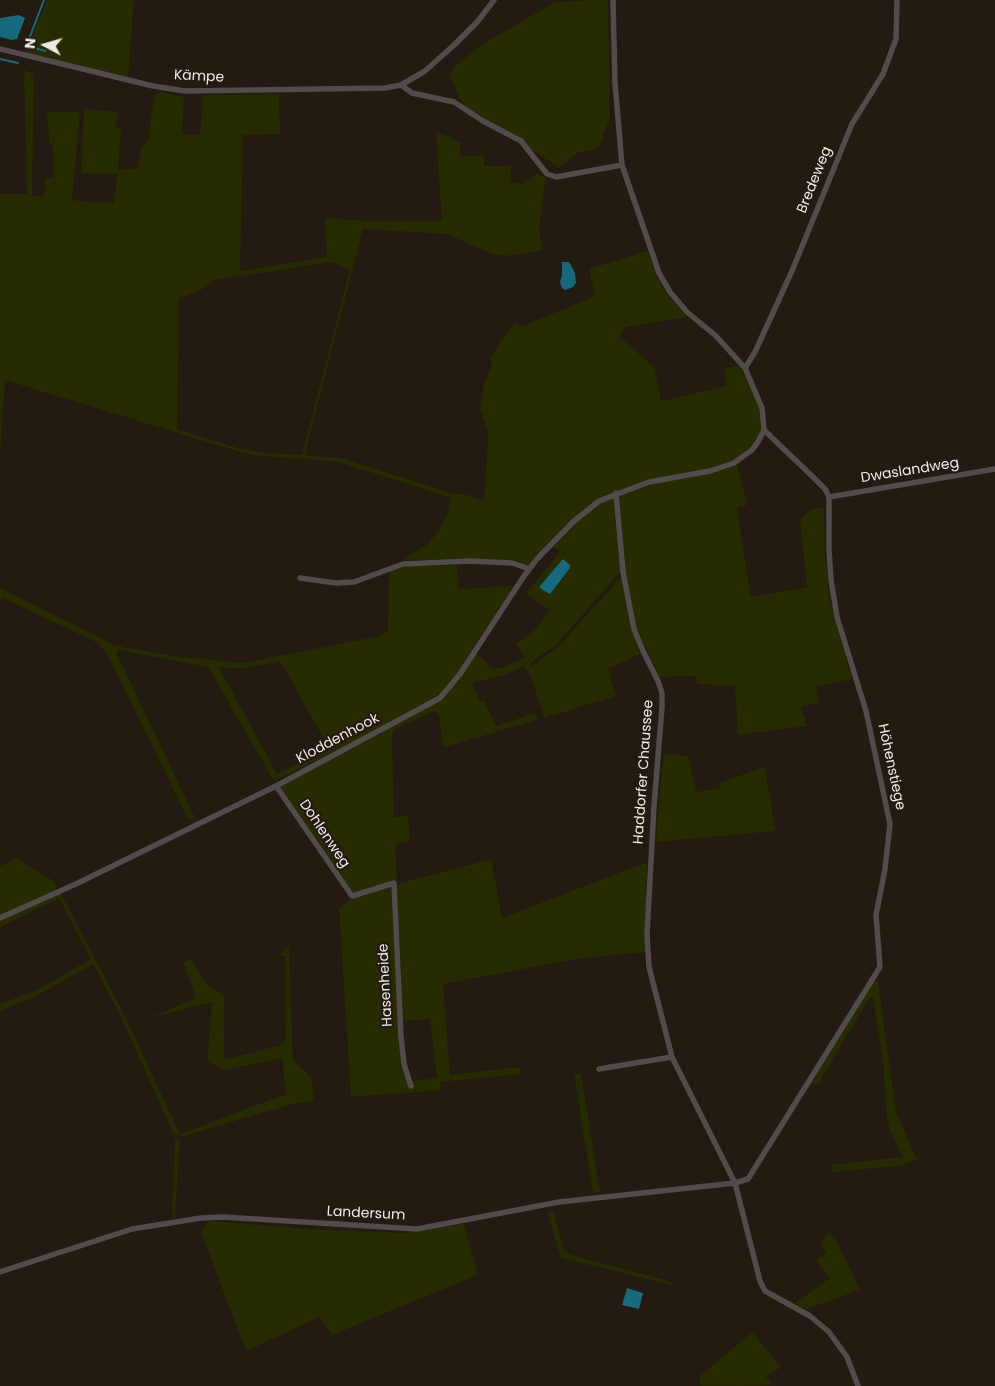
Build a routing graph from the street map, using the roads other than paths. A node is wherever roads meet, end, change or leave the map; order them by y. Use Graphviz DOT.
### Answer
graph roads {
  1 [pos="494,0"];
  2 [pos="613,0"];
  3 [pos="897,0"];
  4 [pos="0,49"];
  5 [pos="401,85"];
  6 [pos="622,164"];
  7 [pos="745,368"];
  8 [pos="764,430"];
  9 [pos="995,469"];
  10 [pos="616,493"];
  11 [pos="829,497"];
  12 [pos="529,569"];
  13 [pos="300,578"];
  14 [pos="276,786"];
  15 [pos="394,883"];
  16 [pos="0,918"];
  17 [pos="672,1057"];
  18 [pos="600,1069"];
  19 [pos="411,1086"];
  20 [pos="734,1183"];
  21 [pos="0,1272"];
  22 [pos="858,1386"];
  1 -- 5 [label="street, Kämpe"];
  2 -- 6 [label="street"];
  3 -- 7 [label="street, Bredeweg"];
  4 -- 5 [label="street, Kämpe"];
  5 -- 6 [label="street"];
  6 -- 7 [label="street"];
  7 -- 8 [label="street"];
  8 -- 10 [label="street, Kloddenhook"];
  8 -- 11 [label="street"];
  9 -- 11 [label="street, Dwaslandweg"];
  10 -- 12 [label="street, Kloddenhook"];
  10 -- 17 [label="street, Haddorfer Chaussee"];
  11 -- 20 [label="street, Höhenstiege"];
  12 -- 13 [label="street"];
  12 -- 14 [label="street, Kloddenhook"];
  14 -- 15 [label="street, Dohlenweg"];
  14 -- 16 [label="street, Kloddenhook"];
  15 -- 19 [label="street, Hasenheide"];
  17 -- 18 [label="street"];
  17 -- 20 [label="street"];
  20 -- 21 [label="street, Landersum"];
  20 -- 22 [label="street"];
}
